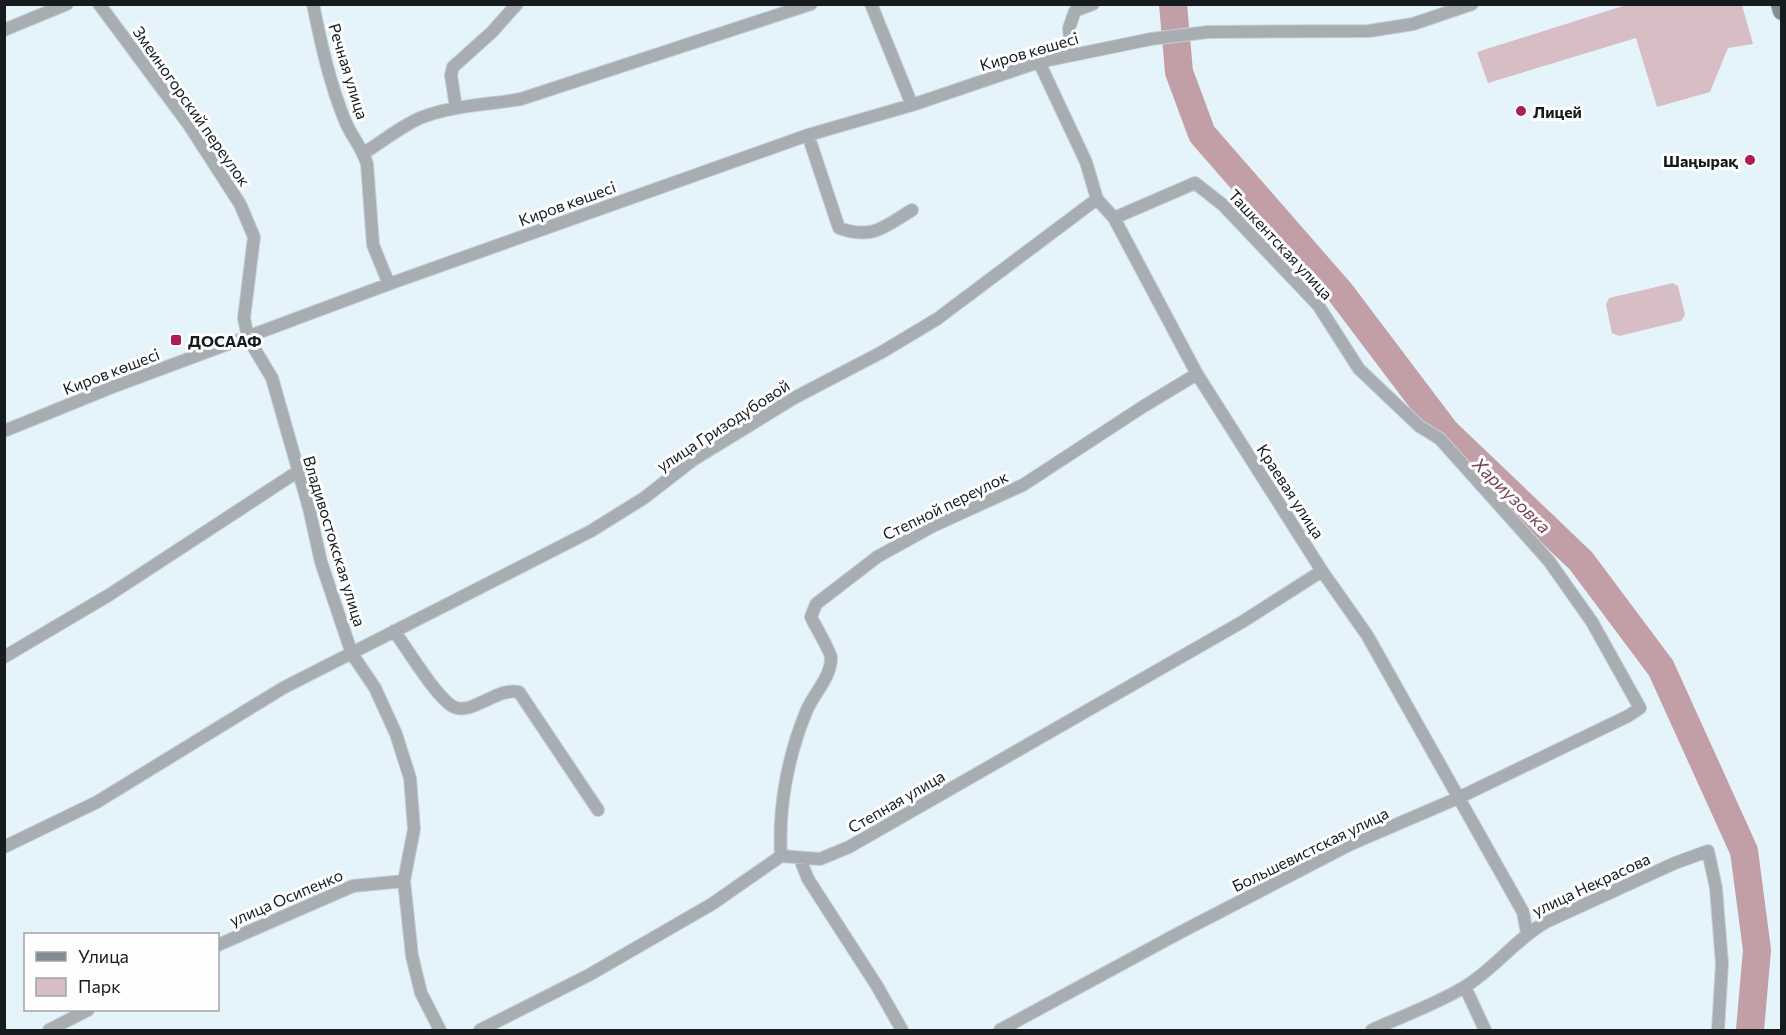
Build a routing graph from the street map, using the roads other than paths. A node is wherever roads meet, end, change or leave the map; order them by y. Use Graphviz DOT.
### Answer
graph roads {
  1 [pos="67,4"];
  2 [pos="99,4"];
  3 [pos="313,4"];
  4 [pos="517,4"];
  5 [pos="811,4"];
  6 [pos="871,4"];
  7 [pos="1093,4"];
  8 [pos="1472,4"];
  9 [pos="1780,4"];
  10 [pos="1782,11"];
  11 [pos="4,30"];
  12 [pos="1071,54"];
  13 [pos="1039,62"];
  14 [pos="912,105"];
  15 [pos="456,108"];
  16 [pos="808,135"];
  17 [pos="364,153"];
  18 [pos="1097,199"];
  19 [pos="912,210"];
  20 [pos="1114,218"];
  21 [pos="389,284"];
  22 [pos="248,338"];
  23 [pos="1197,374"];
  24 [pos="4,431"];
  25 [pos="297,472"];
  26 [pos="1322,571"];
  27 [pos="394,631"];
  28 [pos="352,654"];
  29 [pos="4,657"];
  30 [pos="1640,708"];
  31 [pos="1458,798"];
  32 [pos="598,810"];
  33 [pos="4,847"];
  34 [pos="781,856"];
  35 [pos="800,859"];
  36 [pos="404,881"];
  37 [pos="1527,933"];
  38 [pos="219,945"];
  39 [pos="1466,987"];
  40 [pos="86,1011"];
  41 [pos="493,1028"];
  42 [pos="49,1030"];
  43 [pos="440,1030"];
  44 [pos="480,1030"];
  45 [pos="903,1030"];
  46 [pos="1000,1030"];
  47 [pos="1372,1030"];
  48 [pos="1485,1030"];
  49 [pos="1718,1030"];
  1 -- 11 [label="street"];
  2 -- 22 [label="street, Змеиногорский переулок"];
  3 -- 17 [label="street, Речная улица"];
  4 -- 15 [label="street"];
  5 -- 15 [label="street"];
  6 -- 14 [label="street"];
  7 -- 12 [label="street"];
  8 -- 12 [label="street, Киров көшесі"];
  9 -- 10 [label="street"];
  12 -- 13 [label="street, Киров көшесі"];
  13 -- 14 [label="street, Киров көшесі"];
  13 -- 18 [label="street, Краевая улица"];
  14 -- 16 [label="street, Киров көшесі"];
  15 -- 17 [label="street"];
  16 -- 19 [label="street"];
  16 -- 21 [label="street, Киров көшесі"];
  17 -- 21 [label="street, Речная улица"];
  18 -- 20 [label="street, Краевая улица"];
  18 -- 27 [label="street, улица Гризодубовой"];
  20 -- 23 [label="street, Краевая улица"];
  20 -- 30 [label="street, Ташкентская улица"];
  21 -- 22 [label="street, Киров көшесі"];
  22 -- 24 [label="street, Киров көшесі"];
  22 -- 25 [label="street, Владивостокская улица"];
  23 -- 26 [label="street, Краевая улица"];
  23 -- 34 [label="street, Степной переулок"];
  25 -- 28 [label="street, Владивостокская улица"];
  25 -- 29 [label="street"];
  26 -- 31 [label="street, Краевая улица"];
  26 -- 35 [label="street, Степная улица"];
  27 -- 28 [label="street, улица Гризодубовой"];
  27 -- 32 [label="street"];
  28 -- 33 [label="street, улица Гризодубовой"];
  28 -- 36 [label="street, Владивостокская улица"];
  30 -- 31 [label="street, Большевистская улица"];
  31 -- 37 [label="street, Краевая улица"];
  31 -- 46 [label="street, Большевистская улица"];
  34 -- 35 [label="street, Степная улица"];
  34 -- 41 [label="street"];
  35 -- 45 [label="street"];
  36 -- 38 [label="street, улица Осипенко"];
  36 -- 43 [label="street, Владивостокская улица"];
  37 -- 39 [label="street, улица Некрасова"];
  37 -- 49 [label="street, улица Некрасова"];
  39 -- 47 [label="street, улица Некрасова"];
  39 -- 48 [label="street"];
  40 -- 42 [label="street"];
  41 -- 44 [label="street"];
}
